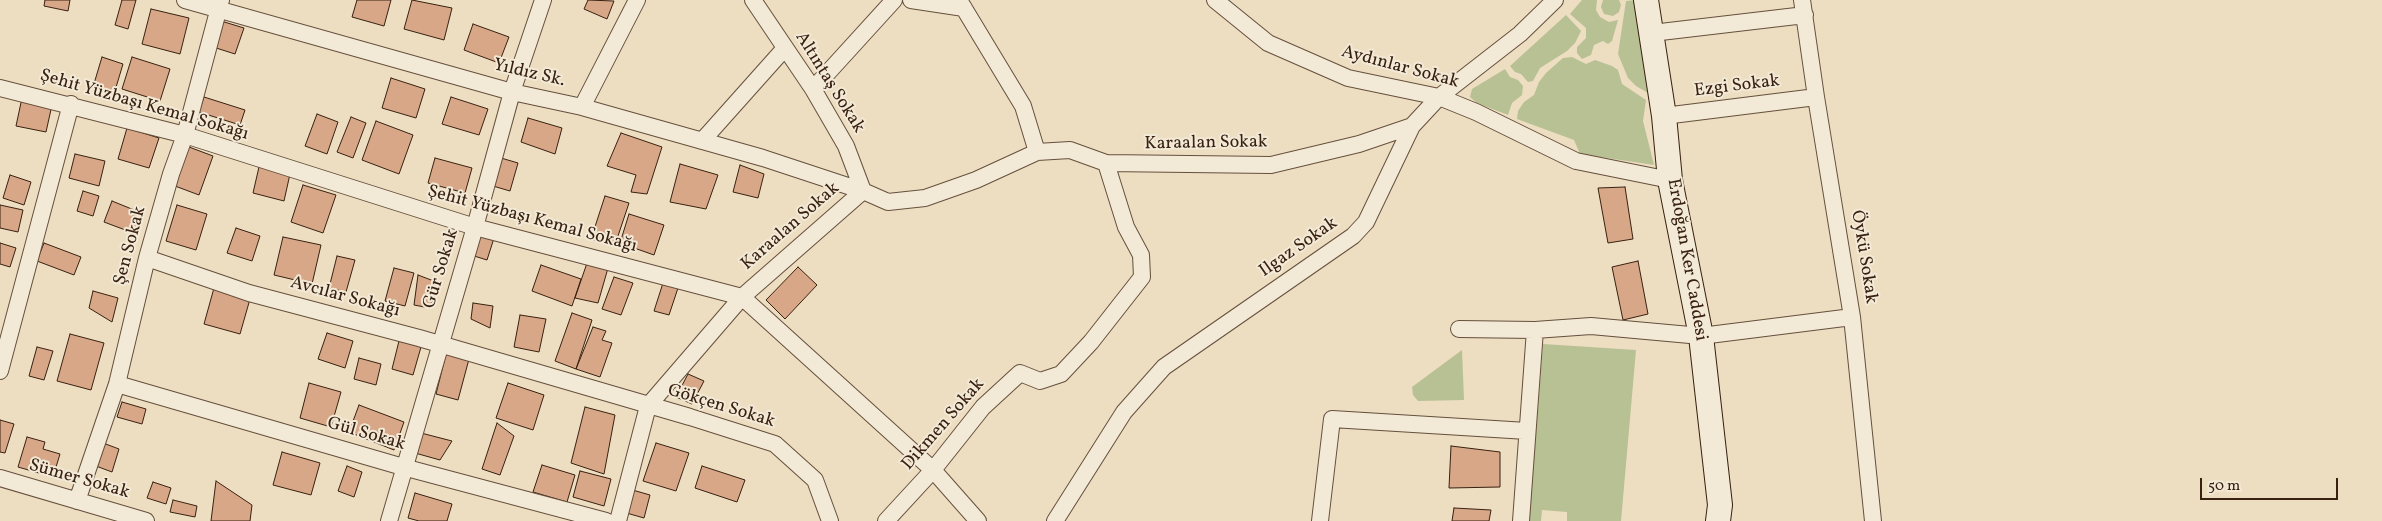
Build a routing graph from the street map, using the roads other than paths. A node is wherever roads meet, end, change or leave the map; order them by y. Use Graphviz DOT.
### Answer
graph roads {
  1 [pos="185,0"];
  2 [pos="544,0"];
  3 [pos="637,0"];
  4 [pos="753,0"];
  5 [pos="894,0"];
  6 [pos="911,0"];
  7 [pos="1215,0"];
  8 [pos="1555,0"];
  9 [pos="1646,0"];
  10 [pos="962,4"];
  11 [pos="220,5"];
  12 [pos="1803,8"];
  13 [pos="1652,33"];
  14 [pos="785,48"];
  15 [pos="0,88"];
  16 [pos="813,90"];
  17 [pos="512,92"];
  18 [pos="1439,97"];
  19 [pos="1816,97"];
  20 [pos="71,104"];
  21 [pos="582,107"];
  22 [pos="1664,116"];
  23 [pos="1412,126"];
  24 [pos="185,135"];
  25 [pos="702,141"];
  26 [pos="1037,152"];
  27 [pos="1106,163"];
  28 [pos="1670,180"];
  29 [pos="863,191"];
  30 [pos="475,227"];
  31 [pos="147,258"];
  32 [pos="742,297"];
  33 [pos="1852,317"];
  34 [pos="1459,329"];
  35 [pos="1534,330"];
  36 [pos="1700,336"];
  37 [pos="440,344"];
  38 [pos="0,371"];
  39 [pos="117,384"];
  40 [pos="648,406"];
  41 [pos="1527,431"];
  42 [pos="403,467"];
  43 [pos="933,470"];
  44 [pos="0,478"];
  45 [pos="77,501"];
  46 [pos="146,521"];
  47 [pos="389,521"];
  48 [pos="606,521"];
  49 [pos="618,521"];
  50 [pos="830,521"];
  51 [pos="886,521"];
  52 [pos="978,521"];
  53 [pos="1055,521"];
  54 [pos="1320,521"];
  55 [pos="1521,521"];
  56 [pos="1718,521"];
  57 [pos="1873,521"];
  1 -- 11 [label="street, Yıldız Sk."];
  2 -- 17 [label="street, Gür Sokak"];
  3 -- 21 [label="street"];
  4 -- 14 [label="street, Altıntaş Sokak"];
  5 -- 16 [label="street"];
  6 -- 10 [label="street"];
  7 -- 18 [label="street, Aydınlar Sokak"];
  8 -- 18 [label="street, Ilgaz Sokak"];
  9 -- 13 [label="main road, Erdoğan Ker Caddesi"];
  10 -- 26 [label="street"];
  11 -- 17 [label="street, Yıldız Sk."];
  11 -- 24 [label="street, Şen Sokak"];
  12 -- 13 [label="street"];
  12 -- 19 [label="street, Öykü Sokak"];
  13 -- 22 [label="main road, Erdoğan Ker Caddesi"];
  14 -- 16 [label="street, Altıntaş Sokak"];
  14 -- 25 [label="street"];
  15 -- 20 [label="street, Şehit Yüzbaşı Kemal Sokağı"];
  16 -- 29 [label="street, Altıntaş Sokak"];
  17 -- 21 [label="street, Yıldız Sk."];
  17 -- 30 [label="street, Gür Sokak"];
  18 -- 23 [label="street, Ilgaz Sokak"];
  18 -- 28 [label="street, Aydınlar Sokak"];
  19 -- 22 [label="street, Ezgi Sokak"];
  19 -- 33 [label="street, Öykü Sokak"];
  20 -- 24 [label="street, Şehit Yüzbaşı Kemal Sokağı"];
  20 -- 38 [label="street"];
  21 -- 25 [label="street, Yıldız Sk."];
  22 -- 28 [label="main road, Erdoğan Ker Caddesi"];
  23 -- 27 [label="street, Karaalan Sokak"];
  23 -- 53 [label="street, Ilgaz Sokak"];
  24 -- 30 [label="street, Şehit Yüzbaşı Kemal Sokağı"];
  24 -- 31 [label="street, Şen Sokak"];
  25 -- 29 [label="street, Yıldız Sk."];
  26 -- 27 [label="street, Karaalan Sokak"];
  26 -- 29 [label="street, Karaalan Sokak"];
  27 -- 43 [label="street, Dikmen Sokak"];
  28 -- 36 [label="main road, Erdoğan Ker Caddesi"];
  29 -- 32 [label="street, Karaalan Sokak"];
  30 -- 32 [label="street, Şehit Yüzbaşı Kemal Sokağı"];
  30 -- 37 [label="street, Gür Sokak"];
  31 -- 37 [label="street, Avcılar Sokağı"];
  31 -- 39 [label="street, Şen Sokak"];
  32 -- 40 [label="street, Karaalan Sokak"];
  32 -- 43 [label="street, Şehit Yüzbaşı Kemal Sokağı"];
  33 -- 36 [label="street"];
  33 -- 57 [label="street, Öykü Sokak"];
  34 -- 35 [label="street"];
  35 -- 36 [label="street"];
  35 -- 41 [label="street"];
  36 -- 56 [label="main road, Erdoğan Ker Caddesi"];
  37 -- 40 [label="street, Avcılar Sokağı"];
  37 -- 42 [label="street, Gür Sokak"];
  39 -- 42 [label="street, Gül Sokak"];
  39 -- 45 [label="street, Şen Sokak"];
  40 -- 49 [label="street, Karaalan Sokak"];
  40 -- 50 [label="street, Gökçen Sokak"];
  41 -- 54 [label="street"];
  41 -- 55 [label="street"];
  42 -- 47 [label="street, Gür Sokak"];
  42 -- 48 [label="street, Gül Sokak"];
  43 -- 51 [label="street, Dikmen Sokak"];
  43 -- 52 [label="street, Şehit Yüzbaşı Kemal Sokağı"];
  44 -- 45 [label="street, Sümer Sokak"];
  45 -- 46 [label="street, Sümer Sokak"];
}
